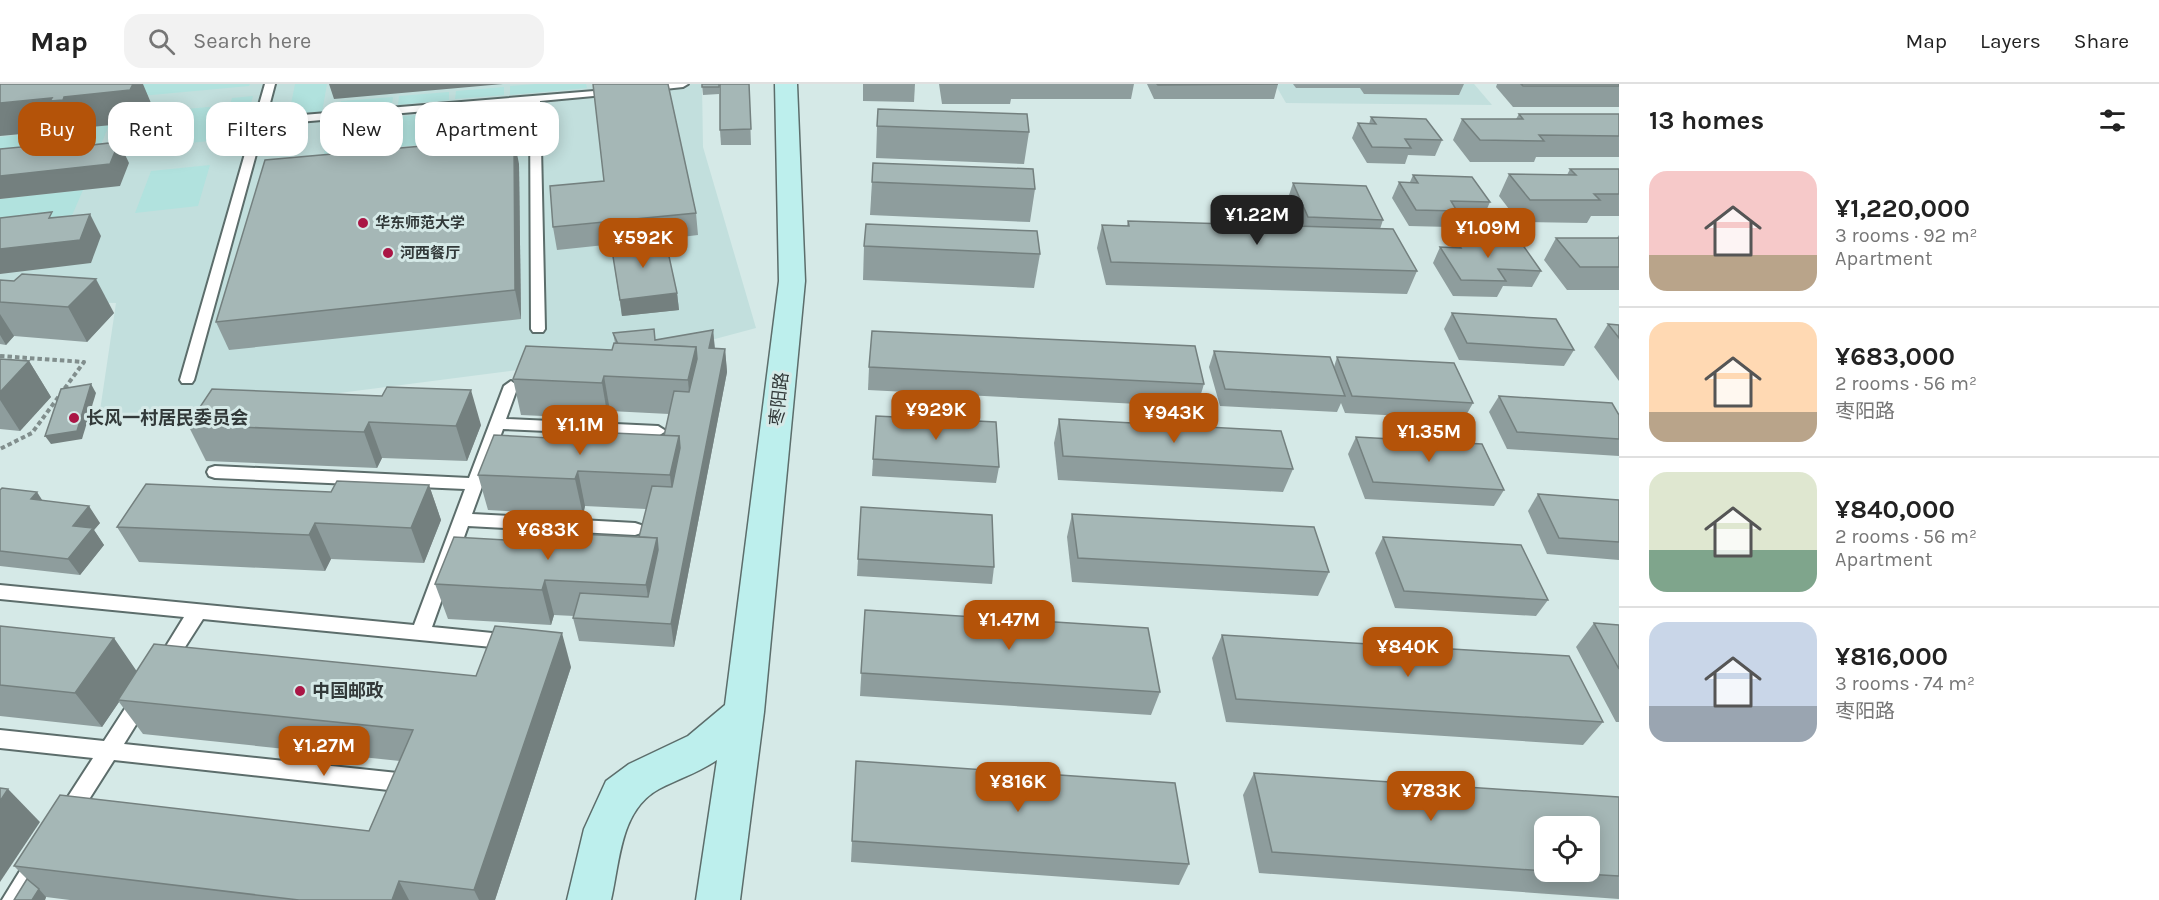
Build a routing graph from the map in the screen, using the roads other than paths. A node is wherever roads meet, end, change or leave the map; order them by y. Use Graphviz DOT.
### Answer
graph roads {
  1 [pos="270,84"];
  2 [pos="683,84"];
  3 [pos="786,84"];
  4 [pos="535,98"];
  5 [pos="265,102"];
  6 [pos="308,118"];
  7 [pos="250,156"];
  8 [pos="538,329"];
  9 [pos="187,380"];
  10 [pos="511,386"];
  11 [pos="658,431"];
  12 [pos="497,435"];
  13 [pos="215,472"];
  14 [pos="475,484"];
  15 [pos="461,520"];
  16 [pos="635,529"];
  17 [pos="454,540"];
  18 [pos="477,541"];
  19 [pos="0,592"];
  20 [pos="198,611"];
  21 [pos="420,633"];
  22 [pos="534,644"];
  23 [pos="744,712"];
  24 [pos="0,739"];
  25 [pos="109,751"];
  26 [pos="407,783"];
  27 [pos="14,900"];
  28 [pos="589,900"];
  29 [pos="718,900"];
  1 -- 5 [label="lane"];
  2 -- 4 [label="lane"];
  3 -- 23 [label="street, 枣阳路"];
  4 -- 6 [label="lane"];
  4 -- 8 [label="lane"];
  7 -- 9 [label="lane"];
  10 -- 12 [label="lane"];
  11 -- 12 [label="lane"];
  12 -- 14 [label="lane"];
  13 -- 14 [label="lane"];
  14 -- 15 [label="lane"];
  15 -- 16 [label="lane"];
  15 -- 17 [label="lane"];
  17 -- 18 [label="lane"];
  17 -- 21 [label="lane"];
  19 -- 20 [label="lane"];
  20 -- 21 [label="lane"];
  20 -- 25 [label="lane"];
  21 -- 22 [label="lane"];
  23 -- 28 [label="street"];
  23 -- 29 [label="street, 枣阳路"];
  24 -- 25 [label="lane"];
  25 -- 26 [label="lane"];
  25 -- 27 [label="lane"];
}
